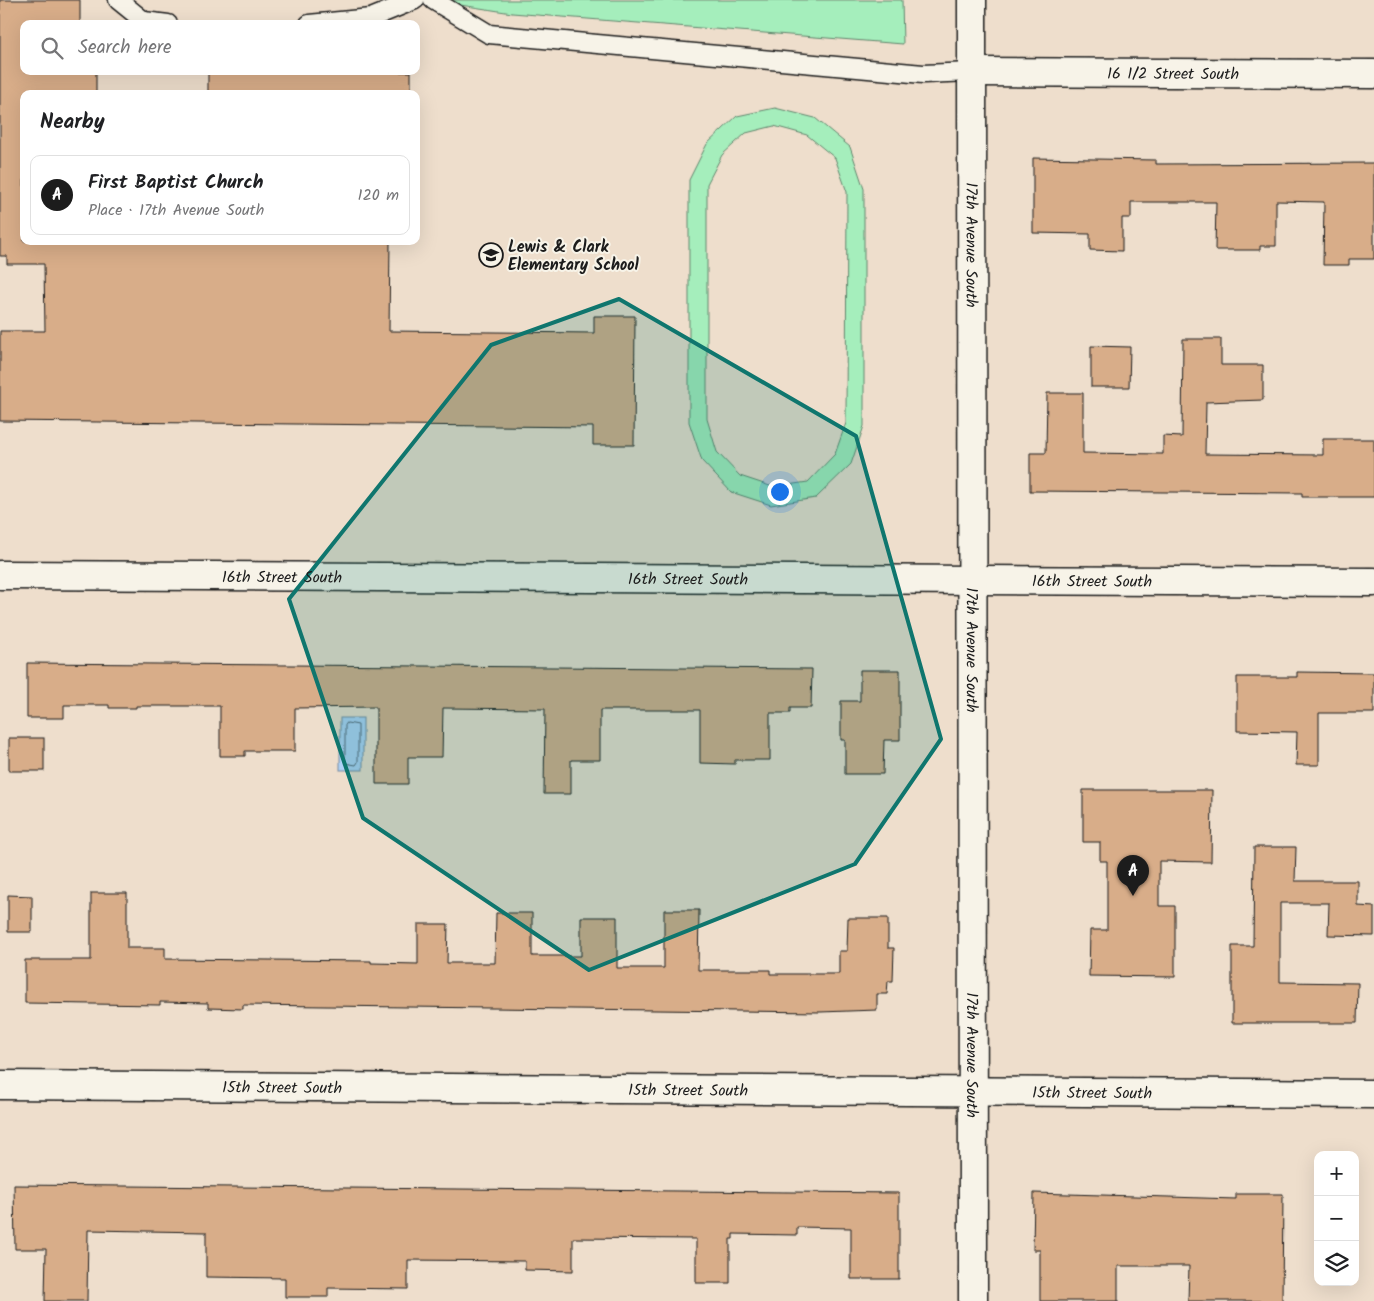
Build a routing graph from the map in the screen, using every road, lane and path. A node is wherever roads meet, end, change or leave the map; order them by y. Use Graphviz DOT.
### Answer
graph roads {
  1 [pos="118,0"];
  2 [pos="416,0"];
  3 [pos="433,0"];
  4 [pos="972,0"];
  5 [pos="143,20"];
  6 [pos="350,20"];
  7 [pos="972,72"];
  8 [pos="1374,74"];
  9 [pos="0,575"];
  10 [pos="972,581"];
  11 [pos="1374,582"];
  12 [pos="0,1085"];
  13 [pos="973,1092"];
  14 [pos="1374,1094"];
  15 [pos="974,1301"];
  1 -- 5 [label="lane"];
  2 -- 6 [label="lane"];
  3 -- 7 [label="lane"];
  4 -- 7 [label="street, 17th Avenue South"];
  7 -- 8 [label="street, 16 1/2 Street South"];
  7 -- 10 [label="street, 17th Avenue South"];
  9 -- 10 [label="street, 16th Street South"];
  10 -- 11 [label="street, 16th Street South"];
  10 -- 13 [label="street, 17th Avenue South"];
  12 -- 13 [label="street, 15th Street South"];
  13 -- 14 [label="street, 15th Street South"];
  13 -- 15 [label="street, 17th Avenue South"];
}
